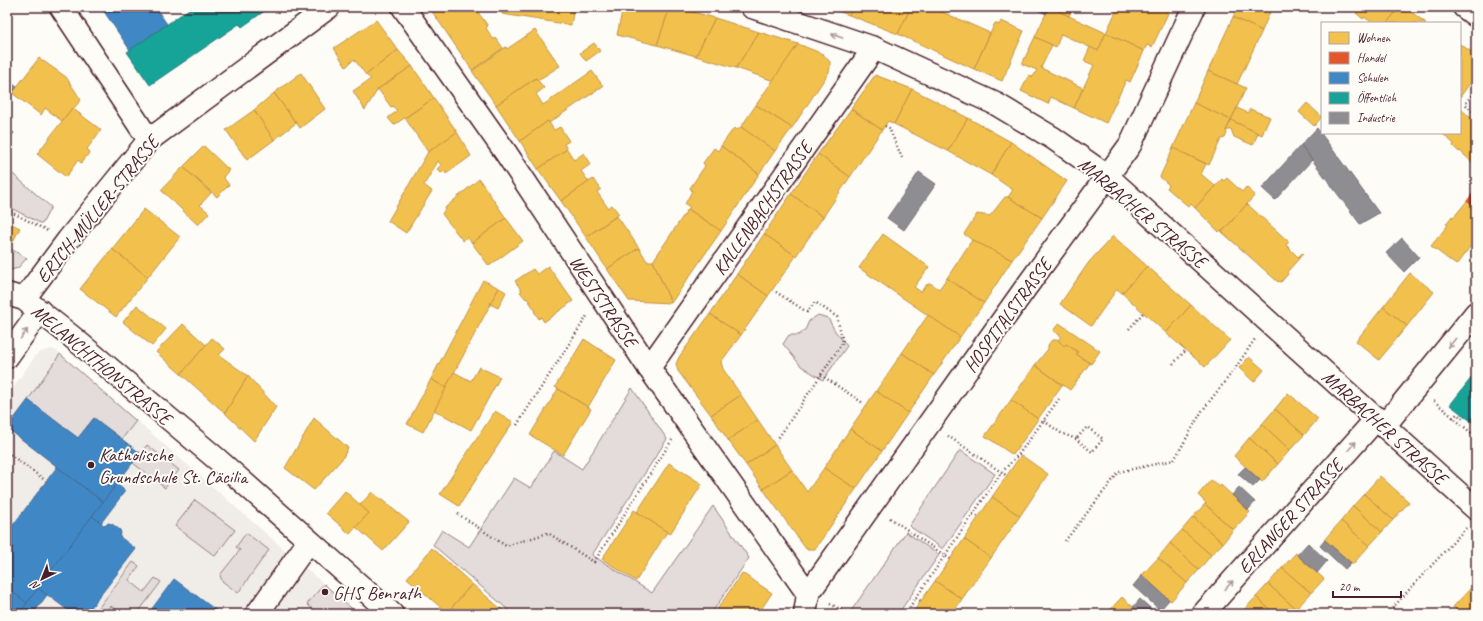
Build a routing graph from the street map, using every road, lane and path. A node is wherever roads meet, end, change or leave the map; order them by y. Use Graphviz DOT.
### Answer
graph roads {
  1 [pos="15,7"];
  2 [pos="61,7"];
  3 [pos="328,7"];
  4 [pos="403,7"];
  5 [pos="752,7"];
  6 [pos="1194,7"];
  7 [pos="1464,7"];
  8 [pos="7,12"];
  9 [pos="1476,16"];
  10 [pos="874,48"];
  11 [pos="1476,90"];
  12 [pos="1476,114"];
  13 [pos="885,126"];
  14 [pos="149,140"];
  15 [pos="903,160"];
  16 [pos="1107,176"];
  17 [pos="7,210"];
  18 [pos="68,240"];
  19 [pos="776,292"];
  20 [pos="600,295"];
  21 [pos="24,301"];
  22 [pos="1143,313"];
  23 [pos="1476,313"];
  24 [pos="1270,322"];
  25 [pos="1129,329"];
  26 [pos="1186,350"];
  27 [pos="7,357"];
  28 [pos="1173,364"];
  29 [pos="649,368"];
  30 [pos="821,375"];
  31 [pos="1418,385"];
  32 [pos="1059,399"];
  33 [pos="863,403"];
  34 [pos="1464,416"];
  35 [pos="1454,418"];
  36 [pos="685,419"];
  37 [pos="1044,421"];
  38 [pos="1381,422"];
  39 [pos="930,423"];
  40 [pos="517,425"];
  41 [pos="1476,437"];
  42 [pos="1076,439"];
  43 [pos="777,440"];
  44 [pos="7,452"];
  45 [pos="1001,472"];
  46 [pos="1007,476"];
  47 [pos="46,481"];
  48 [pos="872,505"];
  49 [pos="458,514"];
  50 [pos="973,514"];
  51 [pos="979,517"];
  52 [pos="1472,517"];
  53 [pos="309,541"];
  54 [pos="1065,541"];
  55 [pos="945,556"];
  56 [pos="950,559"];
  57 [pos="916,598"];
  58 [pos="921,601"];
  59 [pos="806,604"];
  60 [pos="256,614"];
  61 [pos="392,614"];
  62 [pos="905,614"];
  63 [pos="1203,614"];
  64 [pos="1387,614"];
  1 -- 8 [label="path"];
  2 -- 14 [label="street"];
  3 -- 14 [label="street, ERICH-MÜLLER-STRASSE"];
  4 -- 20 [label="street, WESTSTRASSE"];
  10 -- 5 [label="street, MARBACHER STRASSE, one-way"];
  6 -- 16 [label="street, HOSPITALSTRASSE"];
  7 -- 9 [label="street"];
  10 -- 16 [label="street, MARBACHER STRASSE"];
  10 -- 29 [label="street, KALLENBACHSTRASSE"];
  11 -- 12 [label="path"];
  13 -- 15 [label="path"];
  14 -- 18 [label="street, ERICH-MÜLLER-STRASSE"];
  16 -- 24 [label="street, MARBACHER STRASSE"];
  16 -- 39 [label="street, HOSPITALSTRASSE"];
  17 -- 18 [label="path"];
  18 -- 21 [label="street, ERICH-MÜLLER-STRASSE"];
  19 -- 30 [label="path"];
  20 -- 29 [label="street, WESTSTRASSE"];
  20 -- 40 [label="path"];
  27 -- 21 [label="street, ERICH-MÜLLER-STRASSE, one-way"];
  21 -- 53 [label="street, MELANCHTHONSTRASSE"];
  22 -- 25 [label="path"];
  23 -- 31 [label="street, ERLANGER STRASSE, one-way"];
  24 -- 38 [label="street, MARBACHER STRASSE"];
  24 -- 54 [label="path"];
  26 -- 28 [label="path"];
  29 -- 36 [label="street, WESTSTRASSE"];
  30 -- 33 [label="path"];
  30 -- 43 [label="path"];
  31 -- 35 [label="path"];
  31 -- 38 [label="street, ERLANGER STRASSE"];
  32 -- 37 [label="path"];
  34 -- 35 [label="path"];
  35 -- 41 [label="path"];
  36 -- 49 [label="path"];
  36 -- 59 [label="street, WESTSTRASSE"];
  37 -- 42 [label="path"];
  37 -- 45 [label="path"];
  38 -- 52 [label="street, MARBACHER STRASSE"];
  63 -- 38 [label="street, ERLANGER STRASSE, one-way"];
  39 -- 45 [label="path"];
  39 -- 48 [label="street, HOSPITALSTRASSE"];
  42 -- 42 [label="path"];
  44 -- 47 [label="path"];
  45 -- 46 [label="path"];
  45 -- 50 [label="path"];
  48 -- 55 [label="path"];
  48 -- 59 [label="street, HOSPITALSTRASSE"];
  50 -- 51 [label="path"];
  50 -- 55 [label="path"];
  52 -- 64 [label="path"];
  53 -- 60 [label="street"];
  53 -- 61 [label="street, MELANCHTHONSTRASSE"];
  55 -- 56 [label="path"];
  55 -- 57 [label="path"];
  57 -- 58 [label="path"];
  57 -- 62 [label="path"];
}
